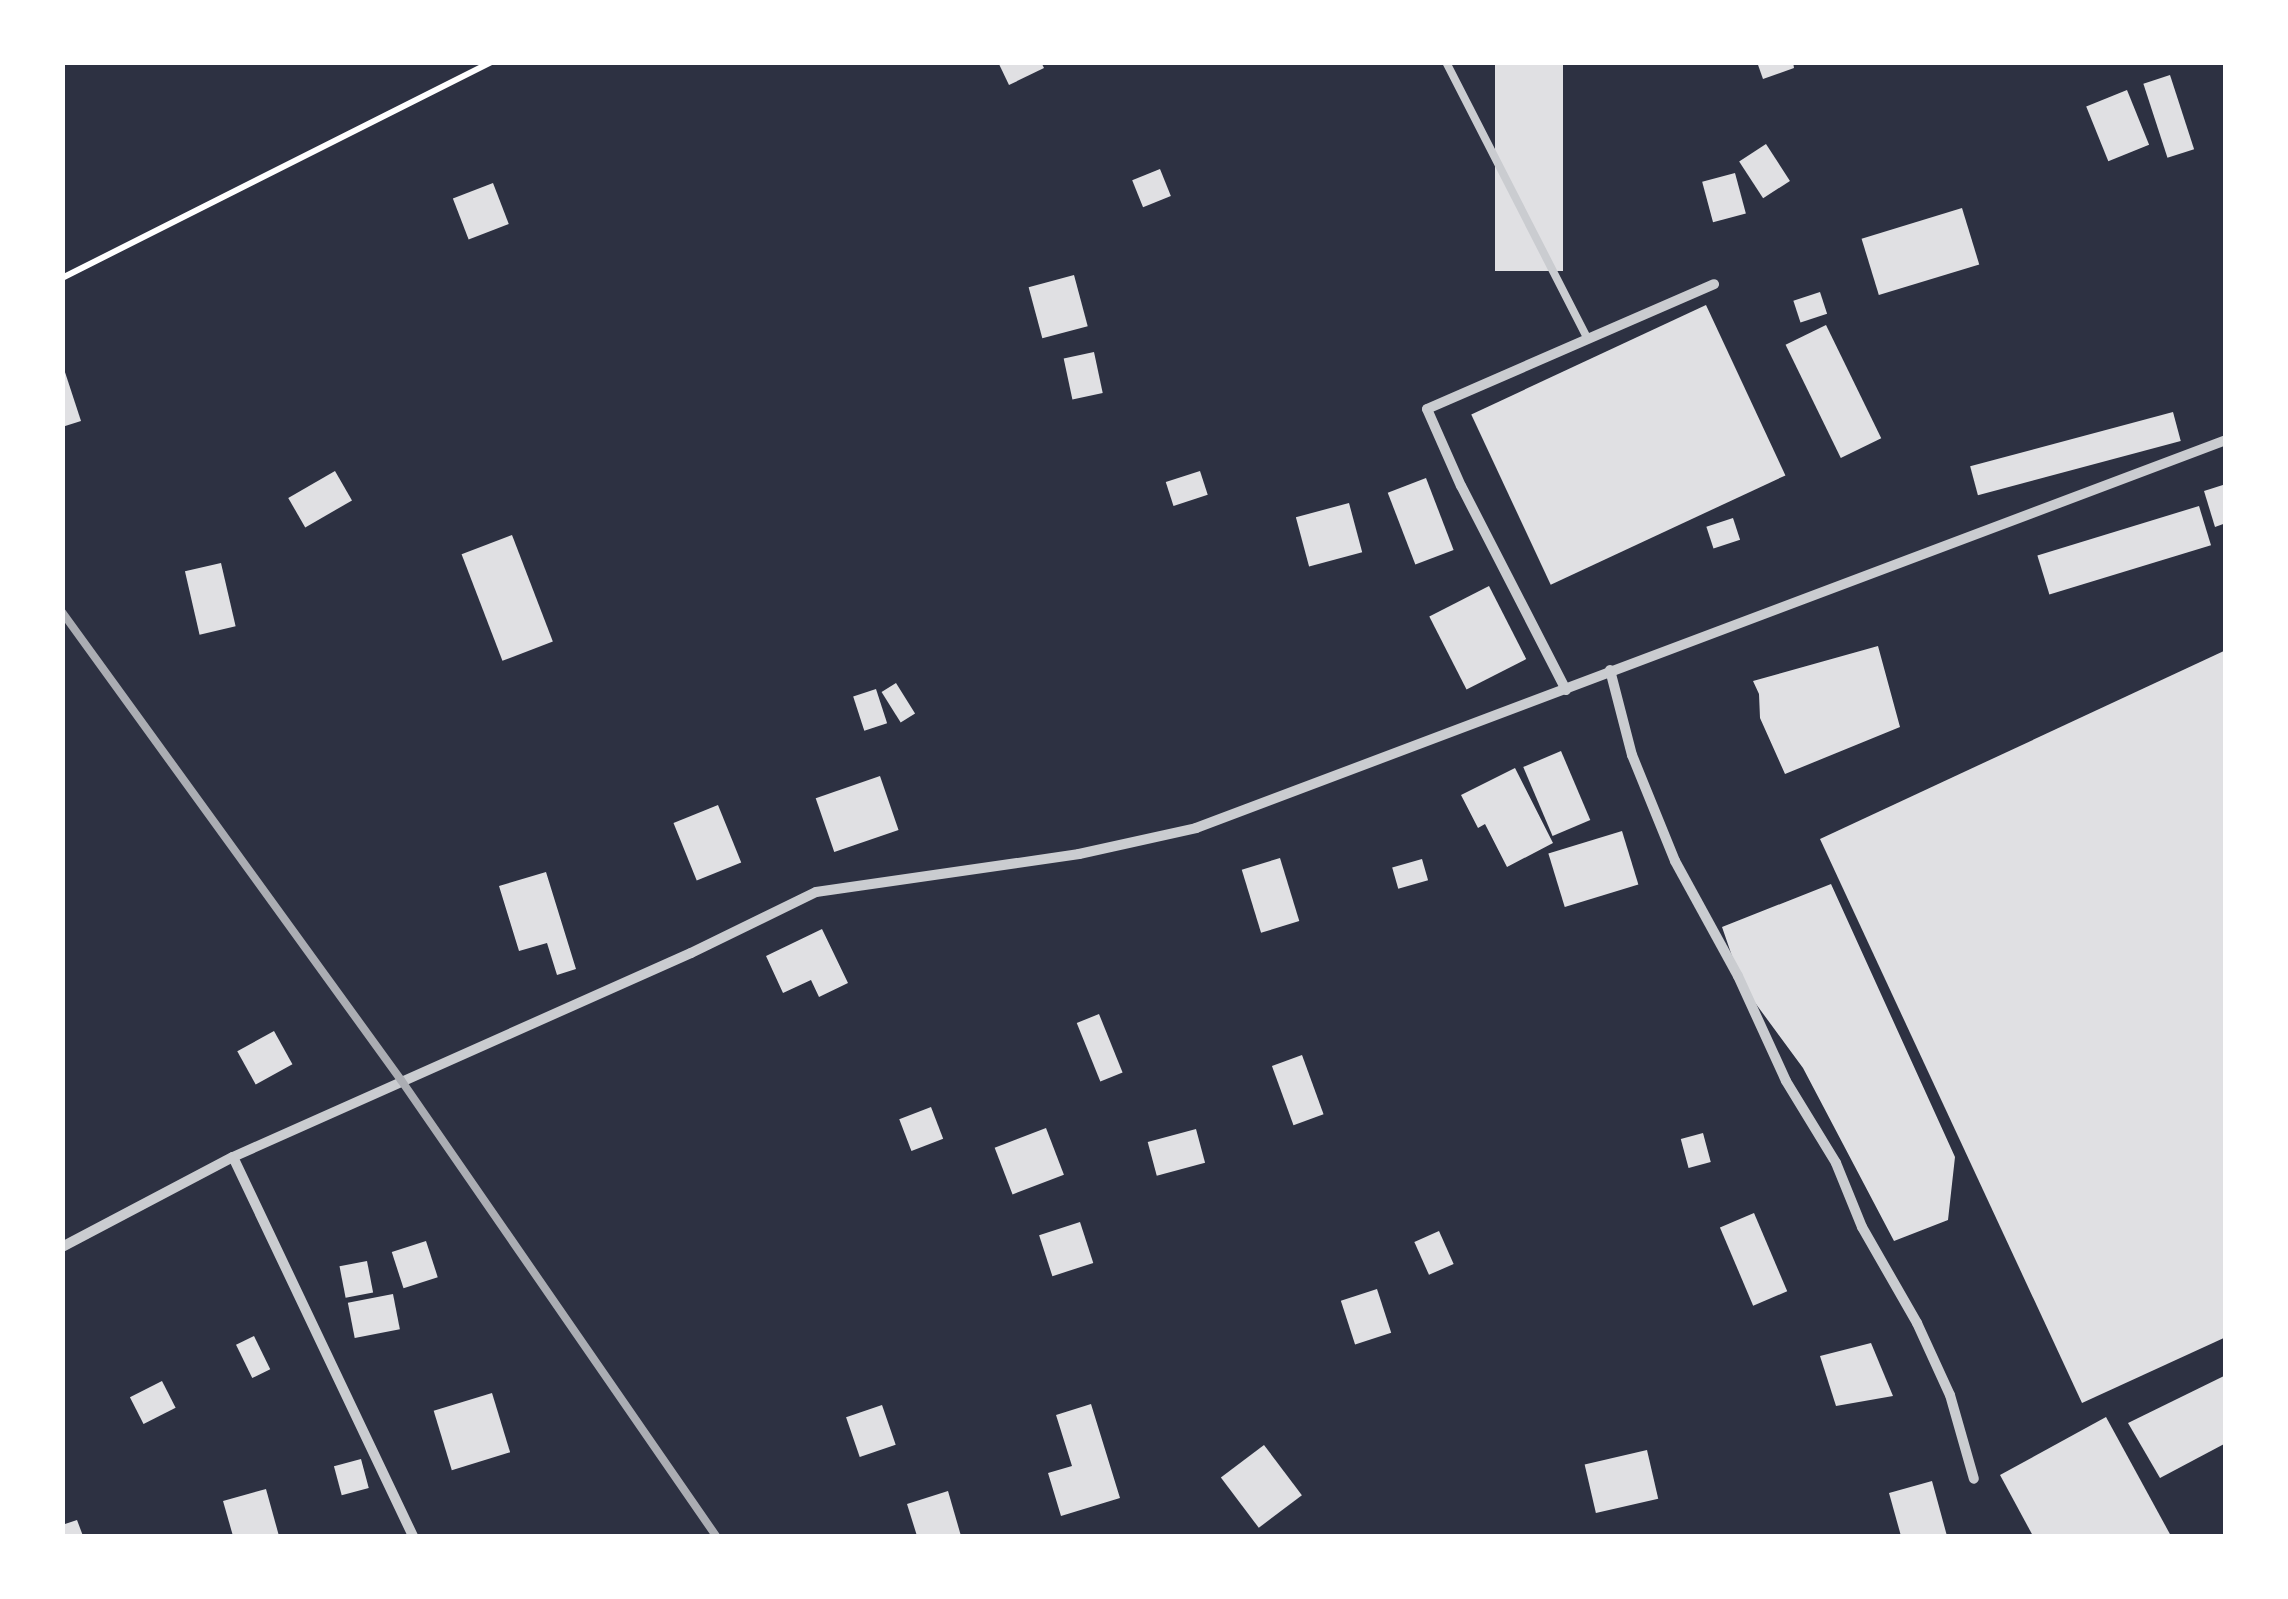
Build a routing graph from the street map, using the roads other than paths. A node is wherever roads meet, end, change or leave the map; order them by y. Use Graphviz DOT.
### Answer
graph roads {
  1 [pos="1446,62"];
  2 [pos="1714,284"];
  3 [pos="1588,338"];
  4 [pos="2226,440"];
  5 [pos="1610,670"];
  6 [pos="1566,690"];
  7 [pos="233,1157"];
  8 [pos="62,1247"];
  9 [pos="1974,1479"];
  10 [pos="414,1536"];
  1 -- 3 [label="lane"];
  2 -- 3 [label="street"];
  3 -- 6 [label="street"];
  4 -- 5 [label="street"];
  5 -- 6 [label="street"];
  5 -- 9 [label="street"];
  6 -- 7 [label="street"];
  7 -- 8 [label="street"];
  7 -- 10 [label="street"];
}
